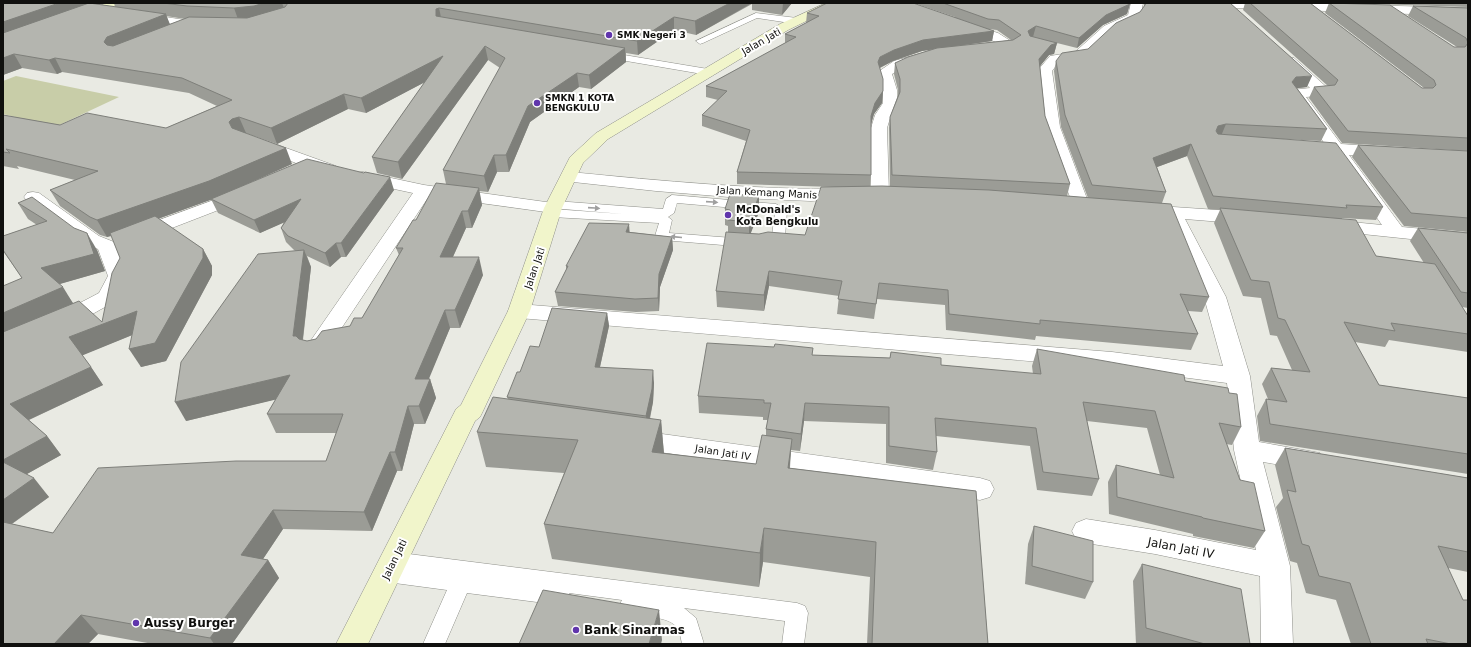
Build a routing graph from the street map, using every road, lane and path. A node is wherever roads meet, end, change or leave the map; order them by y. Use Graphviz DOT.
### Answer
graph roads {
  1 [pos="835,3"];
  2 [pos="1137,3"];
  3 [pos="1181,3"];
  4 [pos="1430,3"];
  5 [pos="1227,4"];
  6 [pos="1313,7"];
  7 [pos="121,11"];
  8 [pos="1390,11"];
  9 [pos="1444,12"];
  10 [pos="1468,12"];
  11 [pos="1242,18"];
  12 [pos="1324,20"];
  13 [pos="70,21"];
  14 [pos="797,21"];
  15 [pos="205,24"];
  16 [pos="955,24"];
  17 [pos="1410,24"];
  18 [pos="192,25"];
  19 [pos="1462,26"];
  20 [pos="165,36"];
  21 [pos="700,41"];
  22 [pos="1048,47"];
  23 [pos="984,48"];
  24 [pos="1277,50"];
  25 [pos="599,53"];
  26 [pos="939,54"];
  27 [pos="1079,55"];
  28 [pos="708,72"];
  29 [pos="245,139"];
  30 [pos="1313,147"];
  31 [pos="1336,148"];
  32 [pos="1406,153"];
  33 [pos="310,164"];
  34 [pos="288,173"];
  35 [pos="570,177"];
  36 [pos="259,186"];
  37 [pos="424,190"];
  38 [pos="33,197"];
  39 [pos="1080,204"];
  40 [pos="1127,208"];
  41 [pos="553,209"];
  42 [pos="1174,213"];
  43 [pos="1263,219"];
  44 [pos="1317,224"];
  45 [pos="1397,233"];
  46 [pos="1468,239"];
  47 [pos="107,246"];
  48 [pos="519,311"];
  49 [pos="45,329"];
  50 [pos="314,350"];
  51 [pos="1238,376"];
  52 [pos="465,415"];
  53 [pos="496,419"];
  54 [pos="612,436"];
  55 [pos="1247,450"];
  56 [pos="1332,463"];
  57 [pos="980,489"];
  58 [pos="1086,531"];
  59 [pos="1275,566"];
  60 [pos="390,567"];
  61 [pos="461,583"];
  62 [pos="352,644"];
  63 [pos="434,644"];
  64 [pos="693,644"];
  65 [pos="793,644"];
  66 [pos="1277,644"];
  1 -- 14 [label="street, Jalan Jati"];
  2 -- 27 [label="street"];
  3 -- 5 [label="street"];
  4 -- 9 [label="street"];
  5 -- 6 [label="street"];
  5 -- 11 [label="street"];
  6 -- 8 [label="street"];
  6 -- 12 [label="street"];
  7 -- 13 [label="street"];
  7 -- 18 [label="street"];
  8 -- 9 [label="street"];
  8 -- 17 [label="street"];
  9 -- 10 [label="street"];
  9 -- 19 [label="street"];
  14 -- 21 [label="lane"];
  14 -- 28 [label="street, Jalan Jati"];
  15 -- 18 [label="street"];
  16 -- 23 [label="street"];
  18 -- 20 [label="street"];
  22 -- 27 [label="street"];
  24 -- 31 [label="street"];
  25 -- 28 [label="lane"];
  26 -- 35 [label="street, Jalan Kemang Manis"];
  27 -- 39 [label="street"];
  28 -- 35 [label="street, Jalan Jati"];
  29 -- 33 [label="street"];
  30 -- 31 [label="street"];
  31 -- 32 [label="street"];
  31 -- 45 [label="street"];
  33 -- 34 [label="street"];
  33 -- 37 [label="street"];
  35 -- 41 [label="street, Jalan Jati"];
  36 -- 47 [label="street"];
  37 -- 41 [label="street"];
  37 -- 50 [label="street"];
  38 -- 47 [label="street"];
  40 -- 42 [label="street"];
  41 -- 41 [label="lane, one-way"];
  41 -- 48 [label="street, Jalan Jati"];
  42 -- 43 [label="street"];
  42 -- 51 [label="street"];
  44 -- 45 [label="street"];
  45 -- 46 [label="street"];
  47 -- 49 [label="street"];
  48 -- 51 [label="street"];
  48 -- 52 [label="street, Jalan Jati"];
  51 -- 55 [label="street"];
  52 -- 53 [label="street"];
  52 -- 60 [label="street, Jalan Jati"];
  54 -- 57 [label="street, Jalan Jati IV"];
  55 -- 56 [label="street"];
  55 -- 59 [label="street"];
  58 -- 59 [label="street, Jalan Jati IV"];
  59 -- 66 [label="street"];
  60 -- 61 [label="lane"];
  60 -- 62 [label="street, Jalan Jati"];
  60 -- 65 [label="lane"];
  61 -- 63 [label="lane"];
  61 -- 64 [label="lane"];
}
